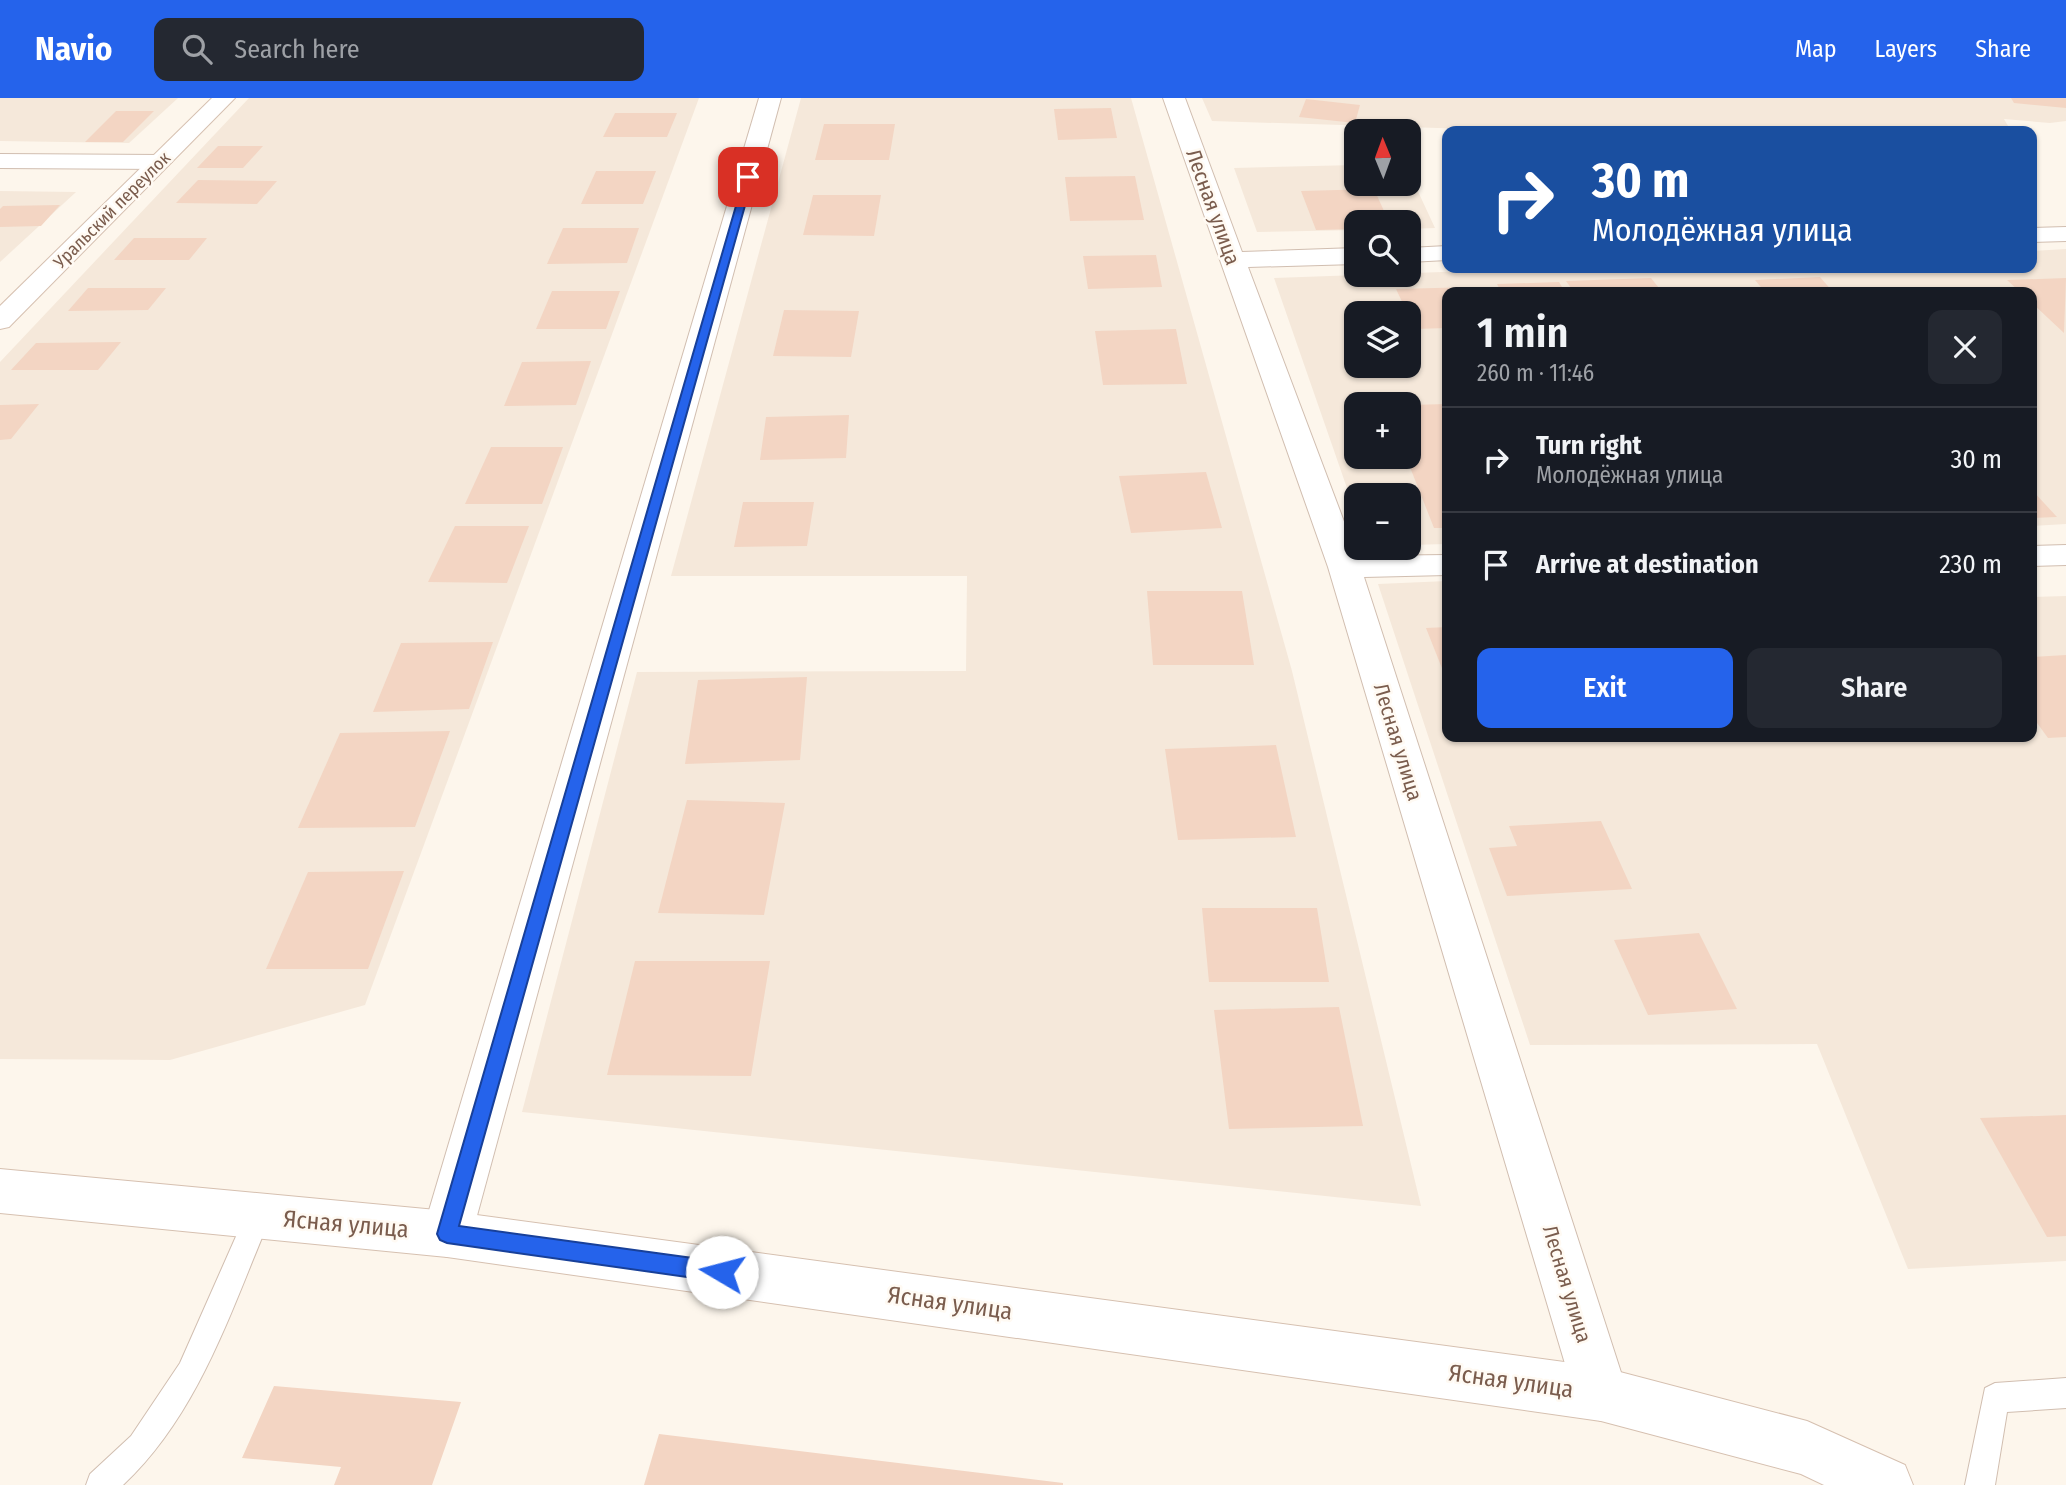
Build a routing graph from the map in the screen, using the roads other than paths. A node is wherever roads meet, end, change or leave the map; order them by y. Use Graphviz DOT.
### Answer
graph roads {
  1 [pos="224,98"];
  2 [pos="771,98"];
  3 [pos="1174,98"];
  4 [pos="0,161"];
  5 [pos="161,162"];
  6 [pos="2066,234"];
  7 [pos="2037,235"];
  8 [pos="1442,253"];
  9 [pos="1421,254"];
  10 [pos="1344,256"];
  11 [pos="1232,260"];
  12 [pos="0,321"];
  13 [pos="2066,555"];
  14 [pos="2037,556"];
  15 [pos="1442,565"];
  16 [pos="1344,567"];
  17 [pos="0,1191"];
  18 [pos="258,1216"];
  19 [pos="447,1234"];
  20 [pos="2066,1393"];
  21 [pos="1601,1394"];
  22 [pos="102,1485"];
  23 [pos="1885,1485"];
  24 [pos="1979,1485"];
  1 -- 5 [label="street, Уральский переулок"];
  2 -- 19 [label="street"];
  3 -- 11 [label="street, Лесная улица"];
  4 -- 5 [label="street"];
  5 -- 12 [label="street, Уральский переулок"];
  6 -- 7 [label="street"];
  8 -- 9 [label="street"];
  10 -- 11 [label="street"];
  11 -- 16 [label="street, Лесная улица"];
  13 -- 14 [label="street"];
  15 -- 16 [label="street"];
  16 -- 21 [label="street, Лесная улица"];
  17 -- 18 [label="street, Ясная улица"];
  18 -- 19 [label="street, Ясная улица"];
  18 -- 22 [label="lane"];
  19 -- 21 [label="street, Ясная улица"];
  20 -- 24 [label="lane"];
  21 -- 23 [label="street, Ясная улица"];
}
